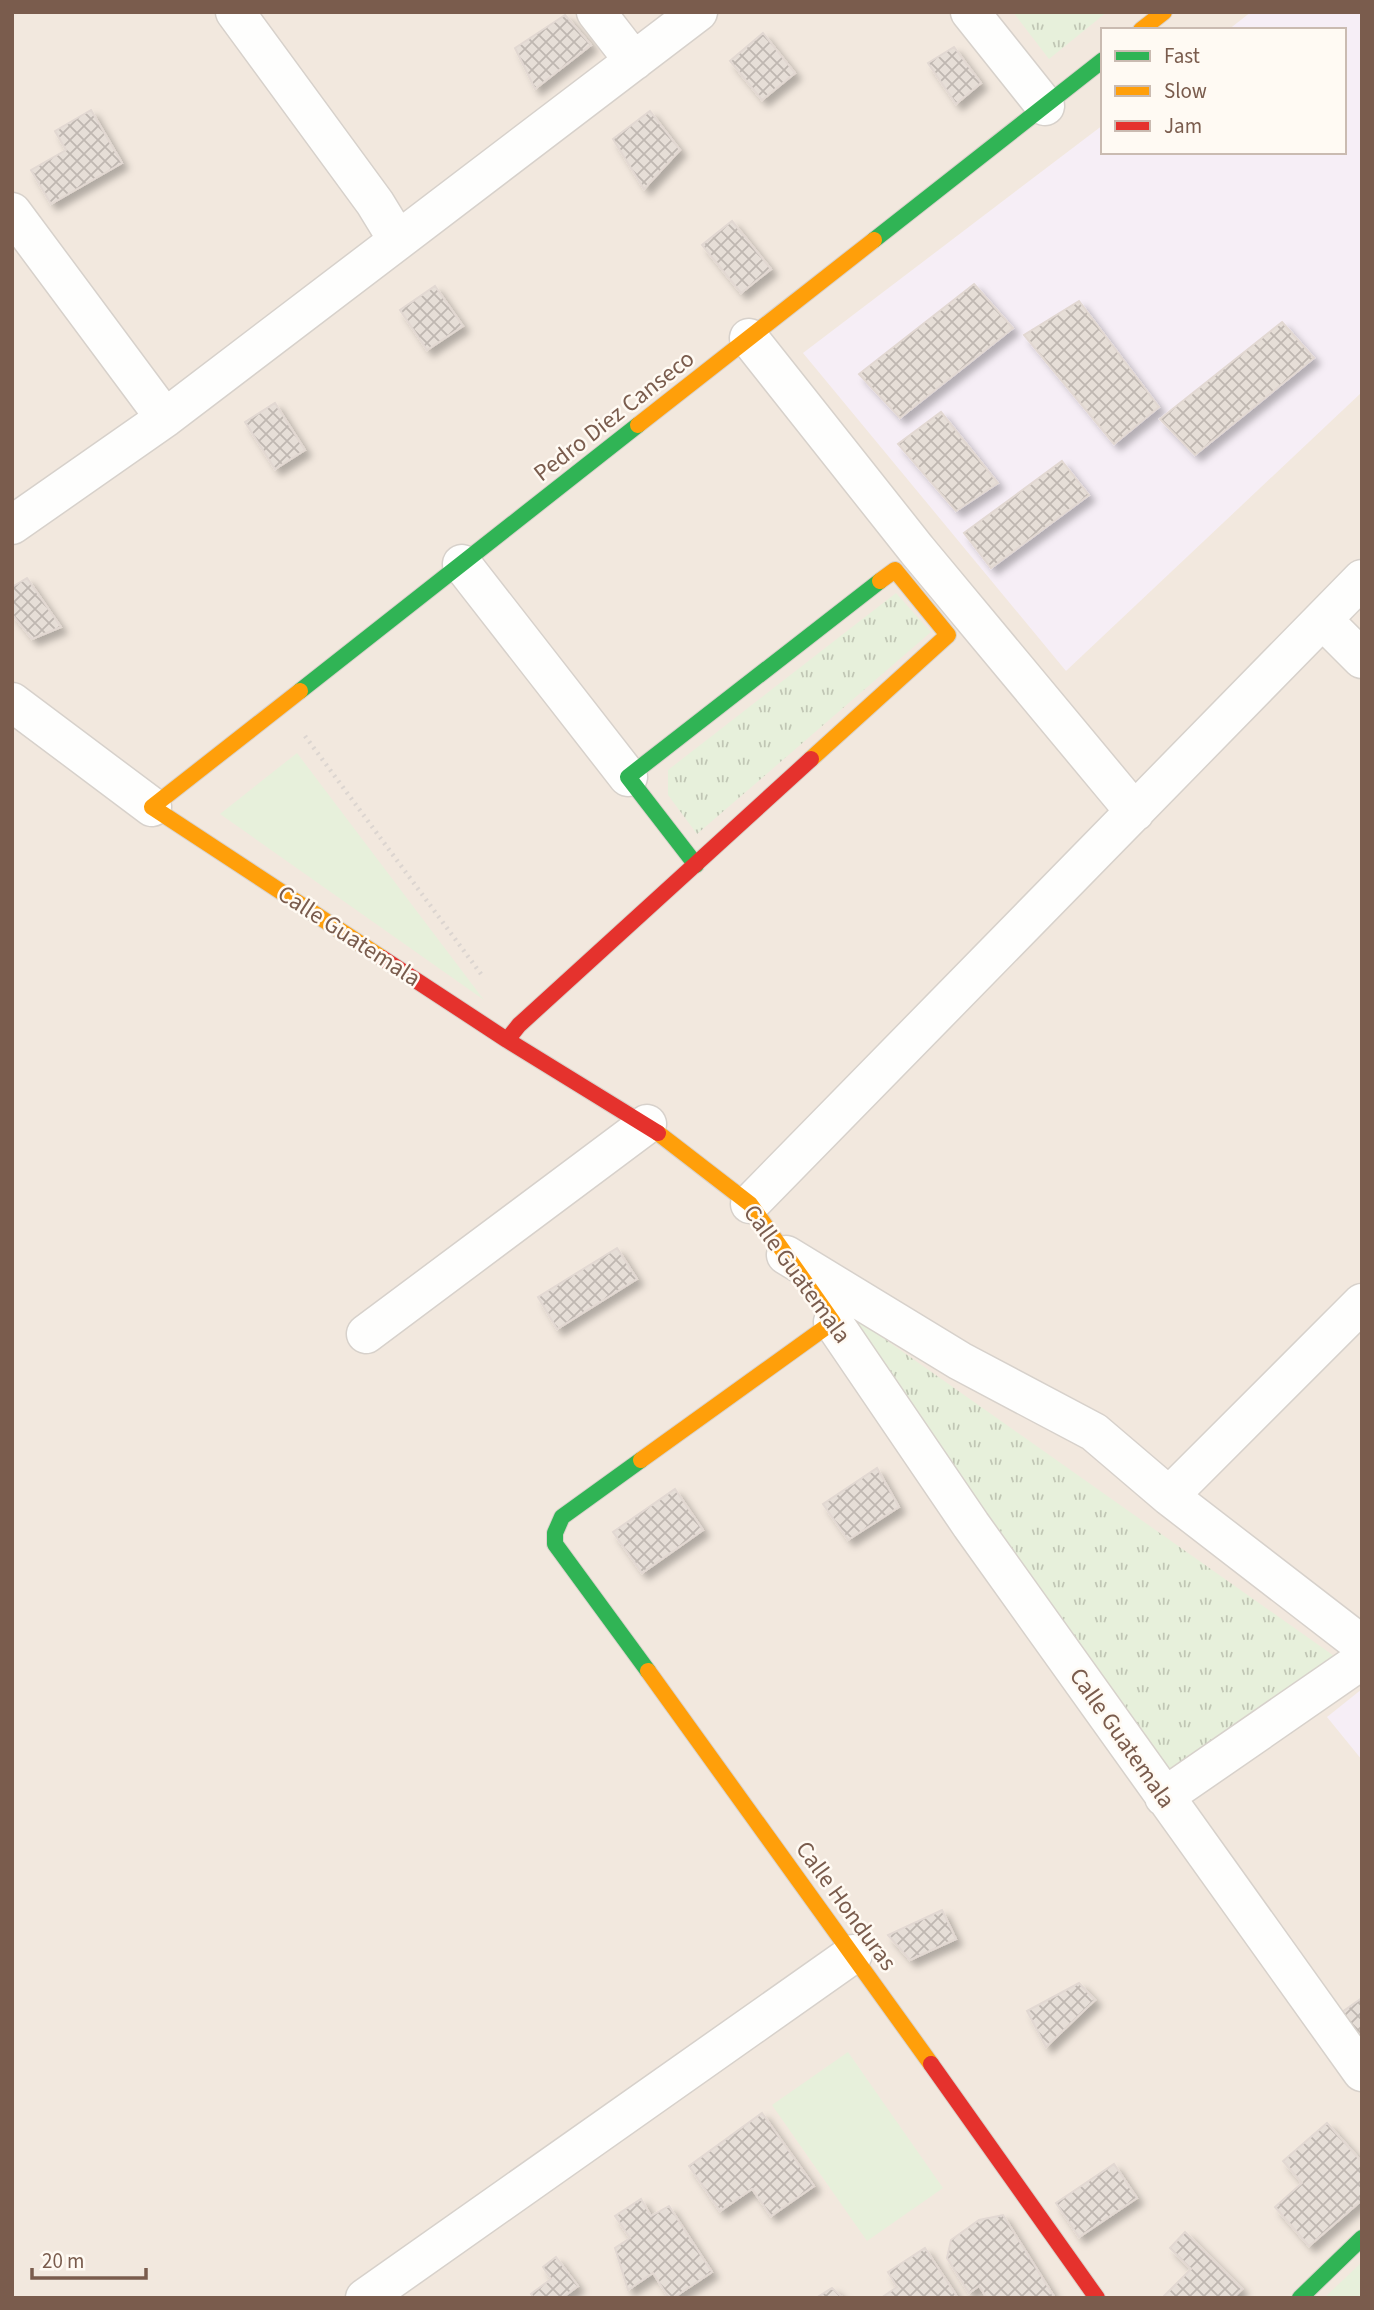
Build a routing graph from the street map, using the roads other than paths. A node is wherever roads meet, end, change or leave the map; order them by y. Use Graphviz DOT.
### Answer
graph roads {
  1 [pos="235,12"];
  2 [pos="596,12"];
  3 [pos="698,12"];
  4 [pos="970,12"];
  5 [pos="1164,12"];
  6 [pos="1144,28"];
  7 [pos="634,61"];
  8 [pos="1101,62"];
  9 [pos="1045,106"];
  10 [pos="12,212"];
  11 [pos="397,239"];
  12 [pos="749,338"];
  13 [pos="165,418"];
  14 [pos="12,525"];
  15 [pos="462,564"];
  16 [pos="1362,579"];
  17 [pos="1323,620"];
  18 [pos="1362,659"];
  19 [pos="12,702"];
  20 [pos="628,776"];
  21 [pos="152,807"];
  22 [pos="1135,812"];
  23 [pos="696,865"];
  24 [pos="508,1040"];
  25 [pos="648,1124"];
  26 [pos="750,1204"];
  27 [pos="786,1255"];
  28 [pos="1362,1303"];
  29 [pos="834,1322"];
  30 [pos="366,1334"];
  31 [pos="1169,1496"];
  32 [pos="1362,1645"];
  33 [pos="1362,1660"];
  34 [pos="1164,1797"];
  35 [pos="853,1954"];
  36 [pos="1362,2071"];
  37 [pos="1362,2238"];
  38 [pos="365,2298"];
  39 [pos="1097,2298"];
  40 [pos="1300,2298"];
  1 -- 11 [label="street"];
  2 -- 7 [label="street"];
  3 -- 7 [label="street"];
  4 -- 9 [label="street"];
  5 -- 6 [label="street"];
  7 -- 11 [label="street"];
  8 -- 9 [label="street, Pedro Diez Canseco"];
  9 -- 12 [label="street, Pedro Diez Canseco"];
  10 -- 13 [label="street"];
  11 -- 13 [label="street"];
  12 -- 15 [label="street, Pedro Diez Canseco"];
  12 -- 22 [label="street"];
  13 -- 14 [label="street"];
  15 -- 20 [label="street"];
  15 -- 21 [label="street, Pedro Diez Canseco"];
  16 -- 17 [label="street"];
  17 -- 18 [label="street"];
  17 -- 22 [label="street"];
  19 -- 21 [label="street, Calle Guatemala"];
  20 -- 23 [label="street"];
  20 -- 23 [label="street"];
  21 -- 24 [label="street, Calle Guatemala"];
  22 -- 26 [label="street"];
  23 -- 24 [label="street"];
  24 -- 25 [label="street, Calle Guatemala"];
  25 -- 26 [label="street, Calle Guatemala"];
  25 -- 30 [label="street"];
  26 -- 27 [label="street, Calle Guatemala"];
  27 -- 29 [label="street, Calle Guatemala"];
  27 -- 31 [label="street"];
  28 -- 31 [label="street"];
  29 -- 34 [label="street, Calle Guatemala"];
  29 -- 35 [label="street, Calle Honduras"];
  31 -- 32 [label="street"];
  33 -- 34 [label="street"];
  34 -- 36 [label="street, Calle Guatemala"];
  35 -- 38 [label="street"];
  35 -- 39 [label="street, Calle Honduras"];
  37 -- 40 [label="street"];
}
